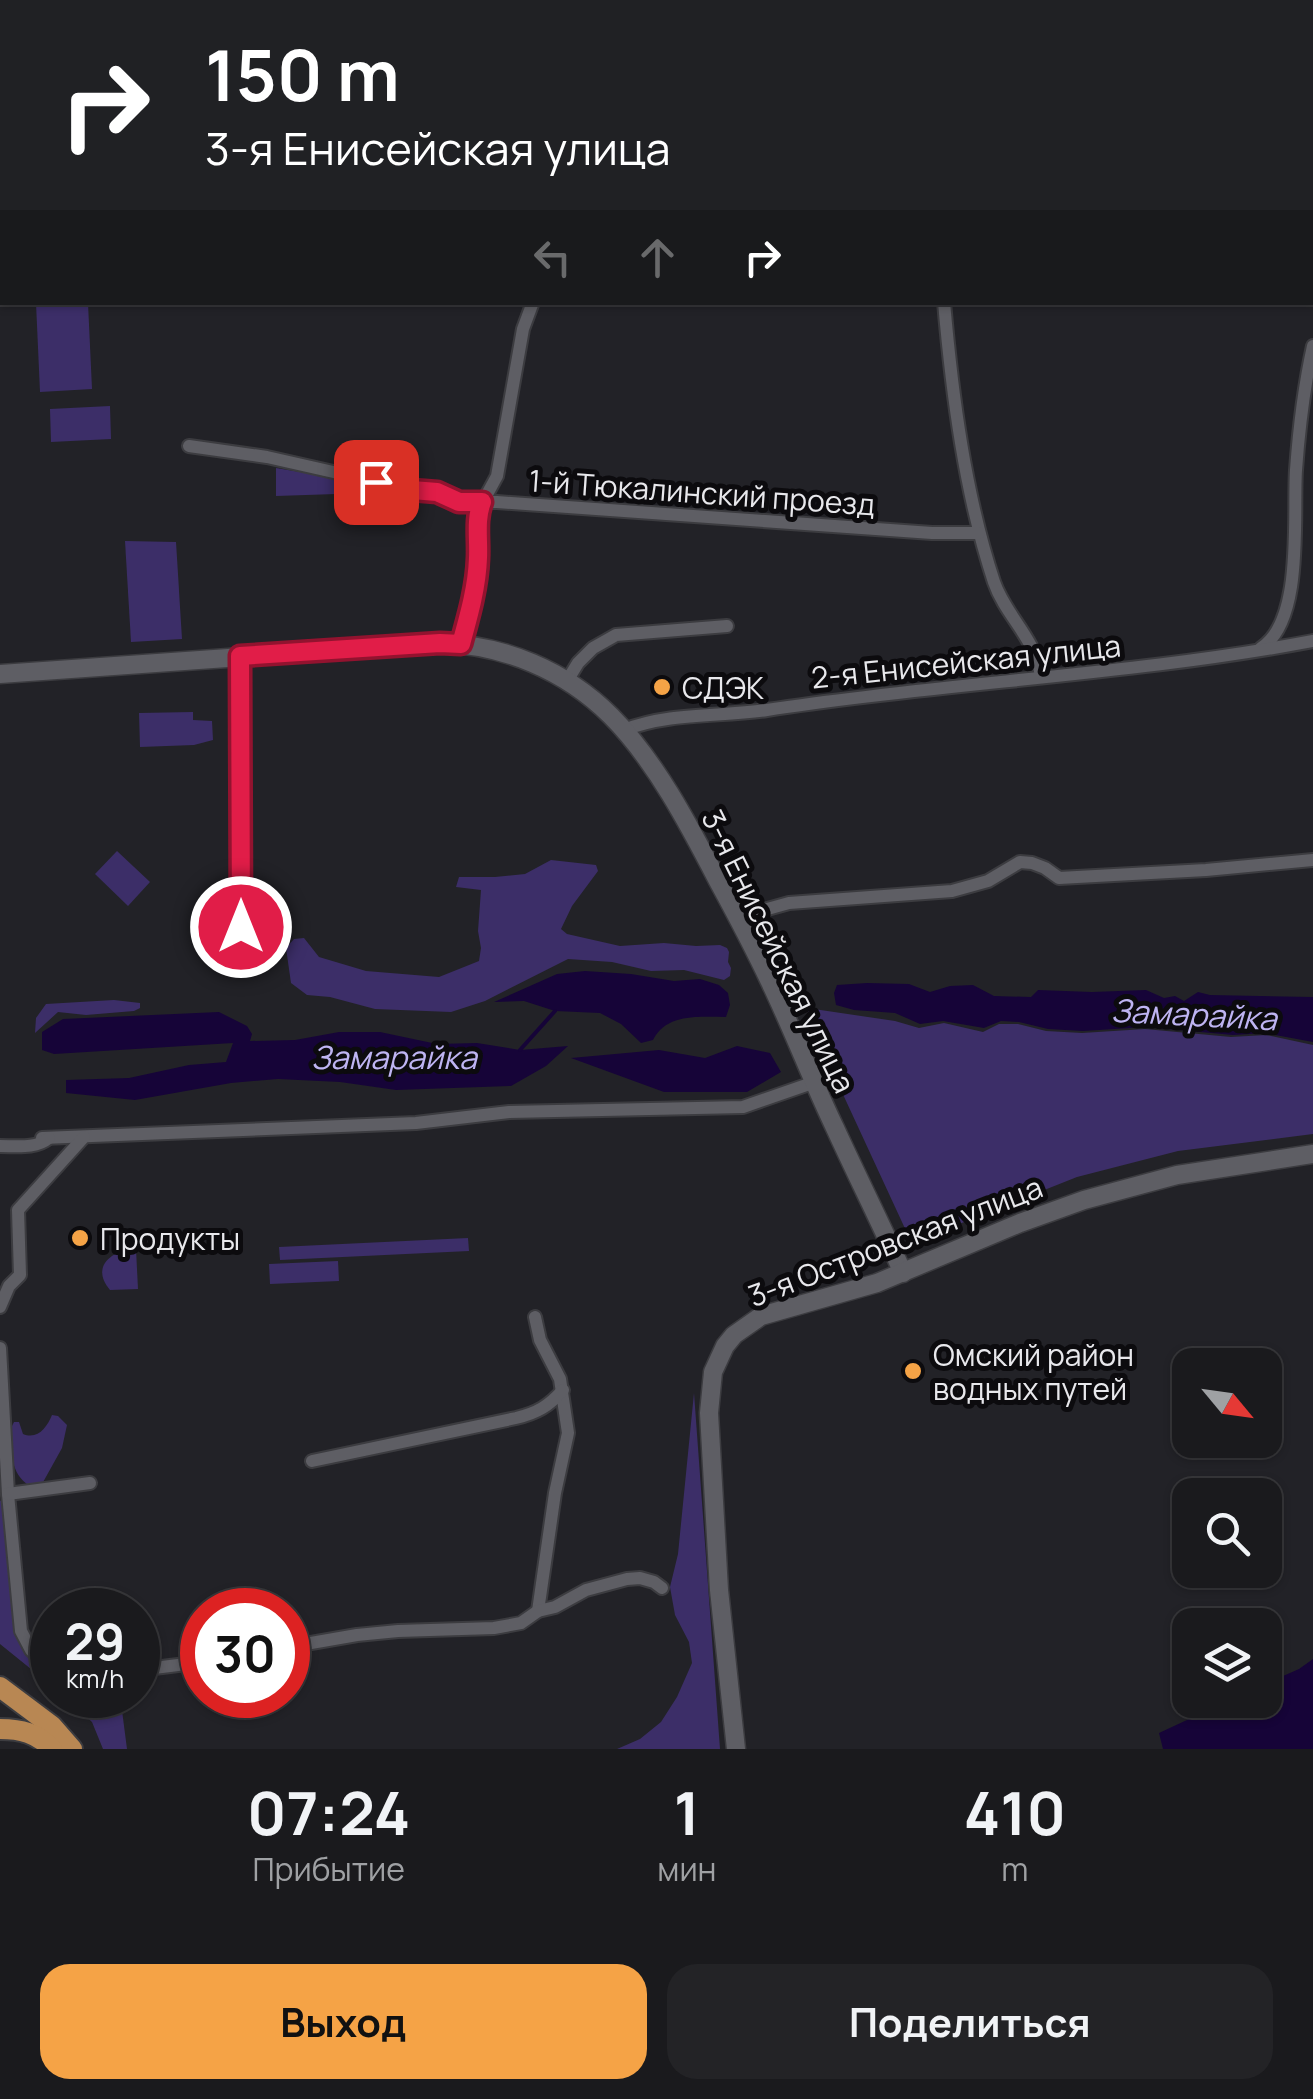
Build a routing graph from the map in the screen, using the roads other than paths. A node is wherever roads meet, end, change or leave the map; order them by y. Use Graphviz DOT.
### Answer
graph roads {
  1 [pos="532,305"];
  2 [pos="944,305"];
  3 [pos="1313,346"];
  4 [pos="188,446"];
  5 [pos="482,502"];
  6 [pos="979,533"];
  7 [pos="727,626"];
  8 [pos="1313,641"];
  9 [pos="461,644"];
  10 [pos="1254,652"];
  11 [pos="240,656"];
  12 [pos="0,674"];
  13 [pos="1041,677"];
  14 [pos="566,681"];
  15 [pos="624,730"];
  16 [pos="1313,860"];
  17 [pos="740,921"];
  18 [pos="241,956"];
  19 [pos="815,1082"];
  20 [pos="84,1136"];
  21 [pos="0,1146"];
  22 [pos="1313,1154"];
  23 [pos="903,1272"];
  24 [pos="0,1307"];
  25 [pos="534,1316"];
  26 [pos="0,1348"];
  27 [pos="563,1390"];
  28 [pos="312,1461"];
  29 [pos="90,1483"];
  30 [pos="8,1494"];
  31 [pos="662,1588"];
  32 [pos="538,1612"];
  33 [pos="310,1644"];
  34 [pos="30,1650"];
  35 [pos="0,1686"];
  36 [pos="0,1729"];
  37 [pos="52,1749"];
  38 [pos="72,1749"];
  39 [pos="736,1749"];
  1 -- 5 [label="street"];
  2 -- 6 [label="street"];
  3 -- 10 [label="street"];
  4 -- 5 [label="street, 1-й Тюкалинский проезд"];
  5 -- 6 [label="street, 1-й Тюкалинский проезд"];
  5 -- 9 [label="street"];
  6 -- 13 [label="street"];
  7 -- 14 [label="street"];
  8 -- 10 [label="street, 2-я Енисейская улица"];
  9 -- 11 [label="street, 3-я Енисейская улица"];
  9 -- 14 [label="street, 3-я Енисейская улица"];
  10 -- 13 [label="street, 2-я Енисейская улица"];
  11 -- 12 [label="street, 3-я Енисейская улица"];
  11 -- 18 [label="street"];
  13 -- 15 [label="street, 2-я Енисейская улица"];
  14 -- 15 [label="street, 3-я Енисейская улица"];
  15 -- 17 [label="street, 3-я Енисейская улица"];
  16 -- 17 [label="street"];
  17 -- 19 [label="street, 3-я Енисейская улица"];
  19 -- 20 [label="street"];
  19 -- 23 [label="street, 3-я Енисейская улица"];
  20 -- 21 [label="street"];
  20 -- 24 [label="street"];
  22 -- 23 [label="street, 3-я Островская улица"];
  23 -- 39 [label="street, 3-я Островская улица"];
  25 -- 27 [label="street"];
  26 -- 30 [label="street"];
  27 -- 28 [label="street"];
  27 -- 32 [label="street"];
  29 -- 30 [label="street"];
  30 -- 34 [label="street"];
  31 -- 32 [label="street"];
  32 -- 33 [label="street"];
  35 -- 38 [label="main road"];
  36 -- 37 [label="main road"];
}
